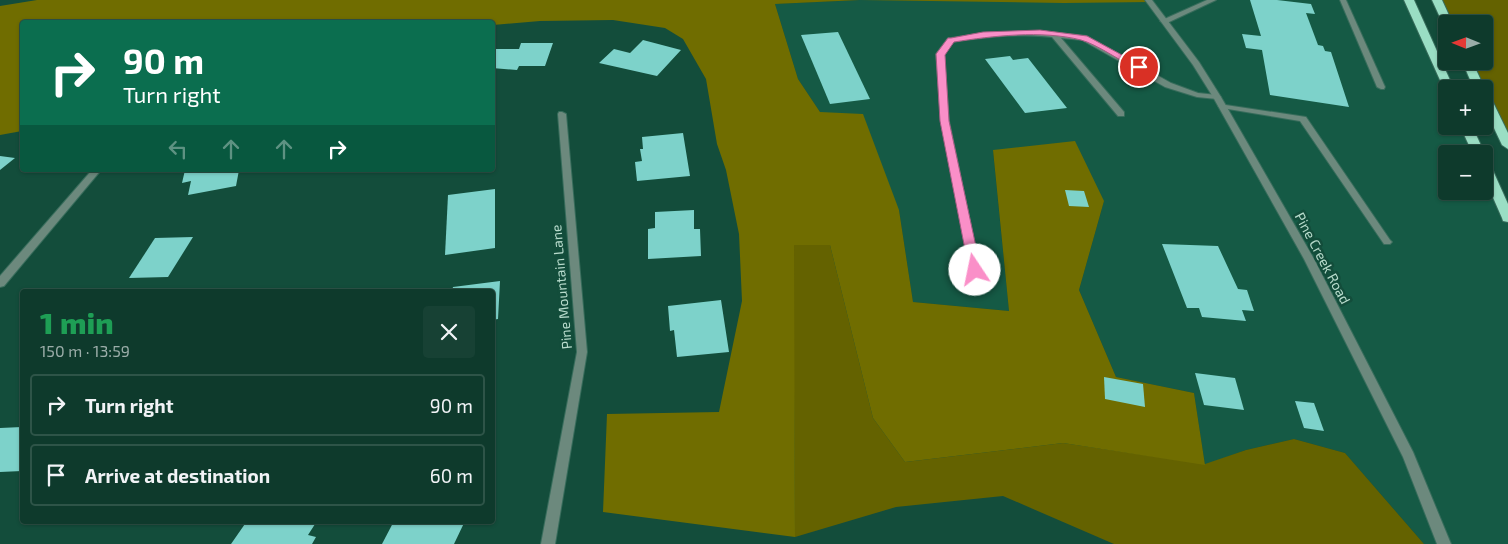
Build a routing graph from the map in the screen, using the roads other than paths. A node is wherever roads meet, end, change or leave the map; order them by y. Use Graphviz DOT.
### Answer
graph roads {
  1 [pos="1148,0"];
  2 [pos="1212,0"];
  3 [pos="1343,0"];
  4 [pos="1409,0"];
  5 [pos="1437,0"];
  6 [pos="1444,15"];
  7 [pos="1164,21"];
  8 [pos="1054,34"];
  9 [pos="1445,80"];
  10 [pos="1381,87"];
  11 [pos="1220,102"];
  12 [pos="562,114"];
  13 [pos="1121,114"];
  14 [pos="1493,114"];
  15 [pos="1508,145"];
  16 [pos="95,172"];
  17 [pos="1493,184"];
  18 [pos="1508,218"];
  19 [pos="1388,242"];
  20 [pos="975,270"];
  21 [pos="0,283"];
  22 [pos="548,544"];
  23 [pos="1444,544"];
  1 -- 7 [label="street, Pine Creek Road"];
  2 -- 7 [label="street"];
  3 -- 10 [label="street"];
  4 -- 9 [label="highway"];
  5 -- 6 [label="highway"];
  7 -- 11 [label="street, Pine Creek Road"];
  8 -- 11 [label="street"];
  8 -- 13 [label="street"];
  8 -- 20 [label="street"];
  11 -- 19 [label="street"];
  11 -- 23 [label="street, Pine Creek Road"];
  12 -- 22 [label="street, Pine Mountain Lane"];
  14 -- 15 [label="highway"];
  16 -- 21 [label="street"];
  17 -- 18 [label="highway"];
}
